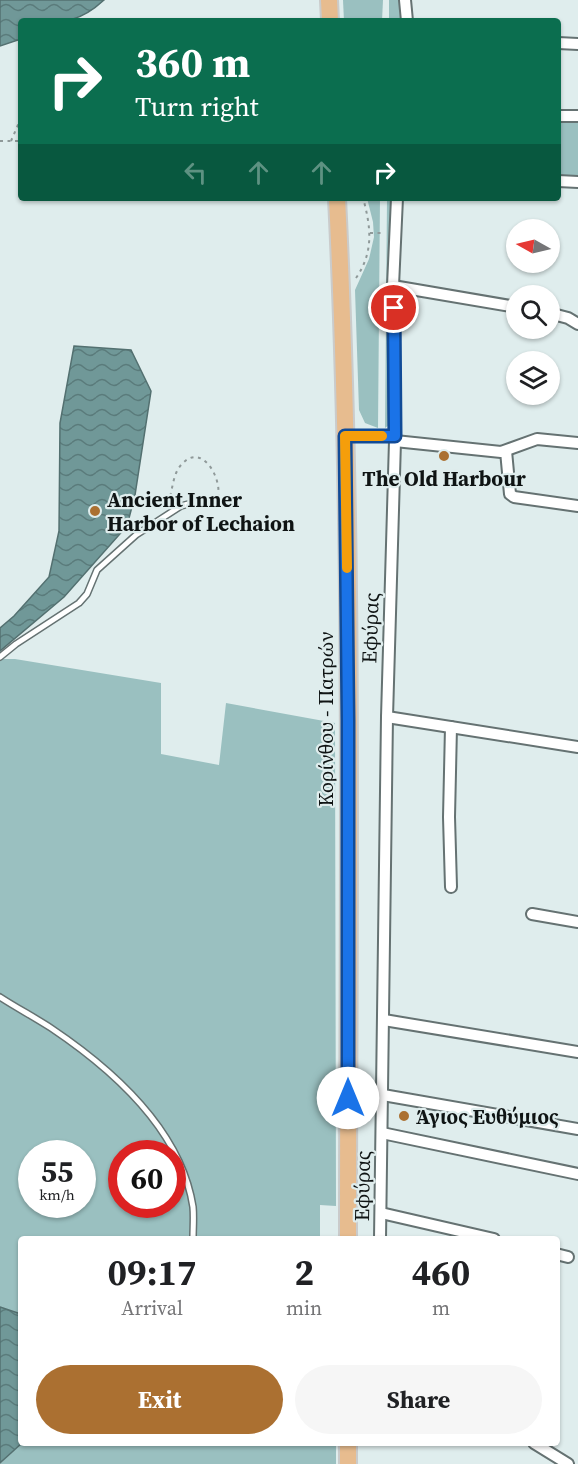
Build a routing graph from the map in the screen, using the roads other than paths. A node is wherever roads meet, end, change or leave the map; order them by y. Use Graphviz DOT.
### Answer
graph roads {
  1 [pos="329,0"];
  2 [pos="405,0"];
  3 [pos="330,18"];
  4 [pos="407,18"];
  5 [pos="561,43"];
  6 [pos="578,44"];
  7 [pos="561,116"];
  8 [pos="578,116"];
  9 [pos="561,182"];
  10 [pos="578,182"];
  11 [pos="337,201"];
  12 [pos="397,201"];
  13 [pos="393,286"];
  14 [pos="506,305"];
  15 [pos="560,316"];
  16 [pos="575,320"];
  17 [pos="345,436"];
  18 [pos="395,439"];
  19 [pos="578,443"];
  20 [pos="506,451"];
  21 [pos="216,505"];
  22 [pos="578,506"];
  23 [pos="0,657"];
  24 [pos="387,717"];
  25 [pos="451,727"];
  26 [pos="578,747"];
  27 [pos="451,887"];
  28 [pos="532,914"];
  29 [pos="578,922"];
  30 [pos="0,997"];
  31 [pos="384,1020"];
  32 [pos="578,1052"];
  33 [pos="382,1095"];
  34 [pos="578,1130"];
  35 [pos="382,1133"];
  36 [pos="578,1174"];
  37 [pos="381,1213"];
  38 [pos="194,1236"];
  39 [pos="348,1236"];
  40 [pos="380,1236"];
  41 [pos="481,1236"];
  42 [pos="348,1446"];
  43 [pos="539,1446"];
  44 [pos="348,1464"];
  45 [pos="568,1464"];
  1 -- 3 [label="main road"];
  2 -- 4 [label="street"];
  5 -- 6 [label="street"];
  7 -- 8 [label="street"];
  9 -- 10 [label="street"];
  11 -- 17 [label="main road, Κορίνθου - Πατρών"];
  12 -- 13 [label="street, Εφύρας"];
  13 -- 14 [label="street"];
  13 -- 18 [label="street, Εφύρας"];
  15 -- 16 [label="street"];
  17 -- 18 [label="street"];
  17 -- 39 [label="main road, Κορίνθου - Πατρών"];
  18 -- 20 [label="street"];
  18 -- 24 [label="street, Εφύρας"];
  19 -- 20 [label="street"];
  20 -- 22 [label="street"];
  21 -- 23 [label="lane"];
  24 -- 25 [label="street"];
  24 -- 31 [label="street, Εφύρας"];
  25 -- 26 [label="street"];
  25 -- 27 [label="street"];
  28 -- 29 [label="street"];
  30 -- 38 [label="lane"];
  31 -- 32 [label="street"];
  31 -- 33 [label="street, Εφύρας"];
  33 -- 34 [label="street"];
  33 -- 35 [label="street, Εφύρας"];
  35 -- 36 [label="street"];
  35 -- 37 [label="street, Εφύρας"];
  37 -- 40 [label="street, Εφύρας"];
  37 -- 41 [label="street"];
  42 -- 44 [label="main road"];
  43 -- 45 [label="street"];
}
